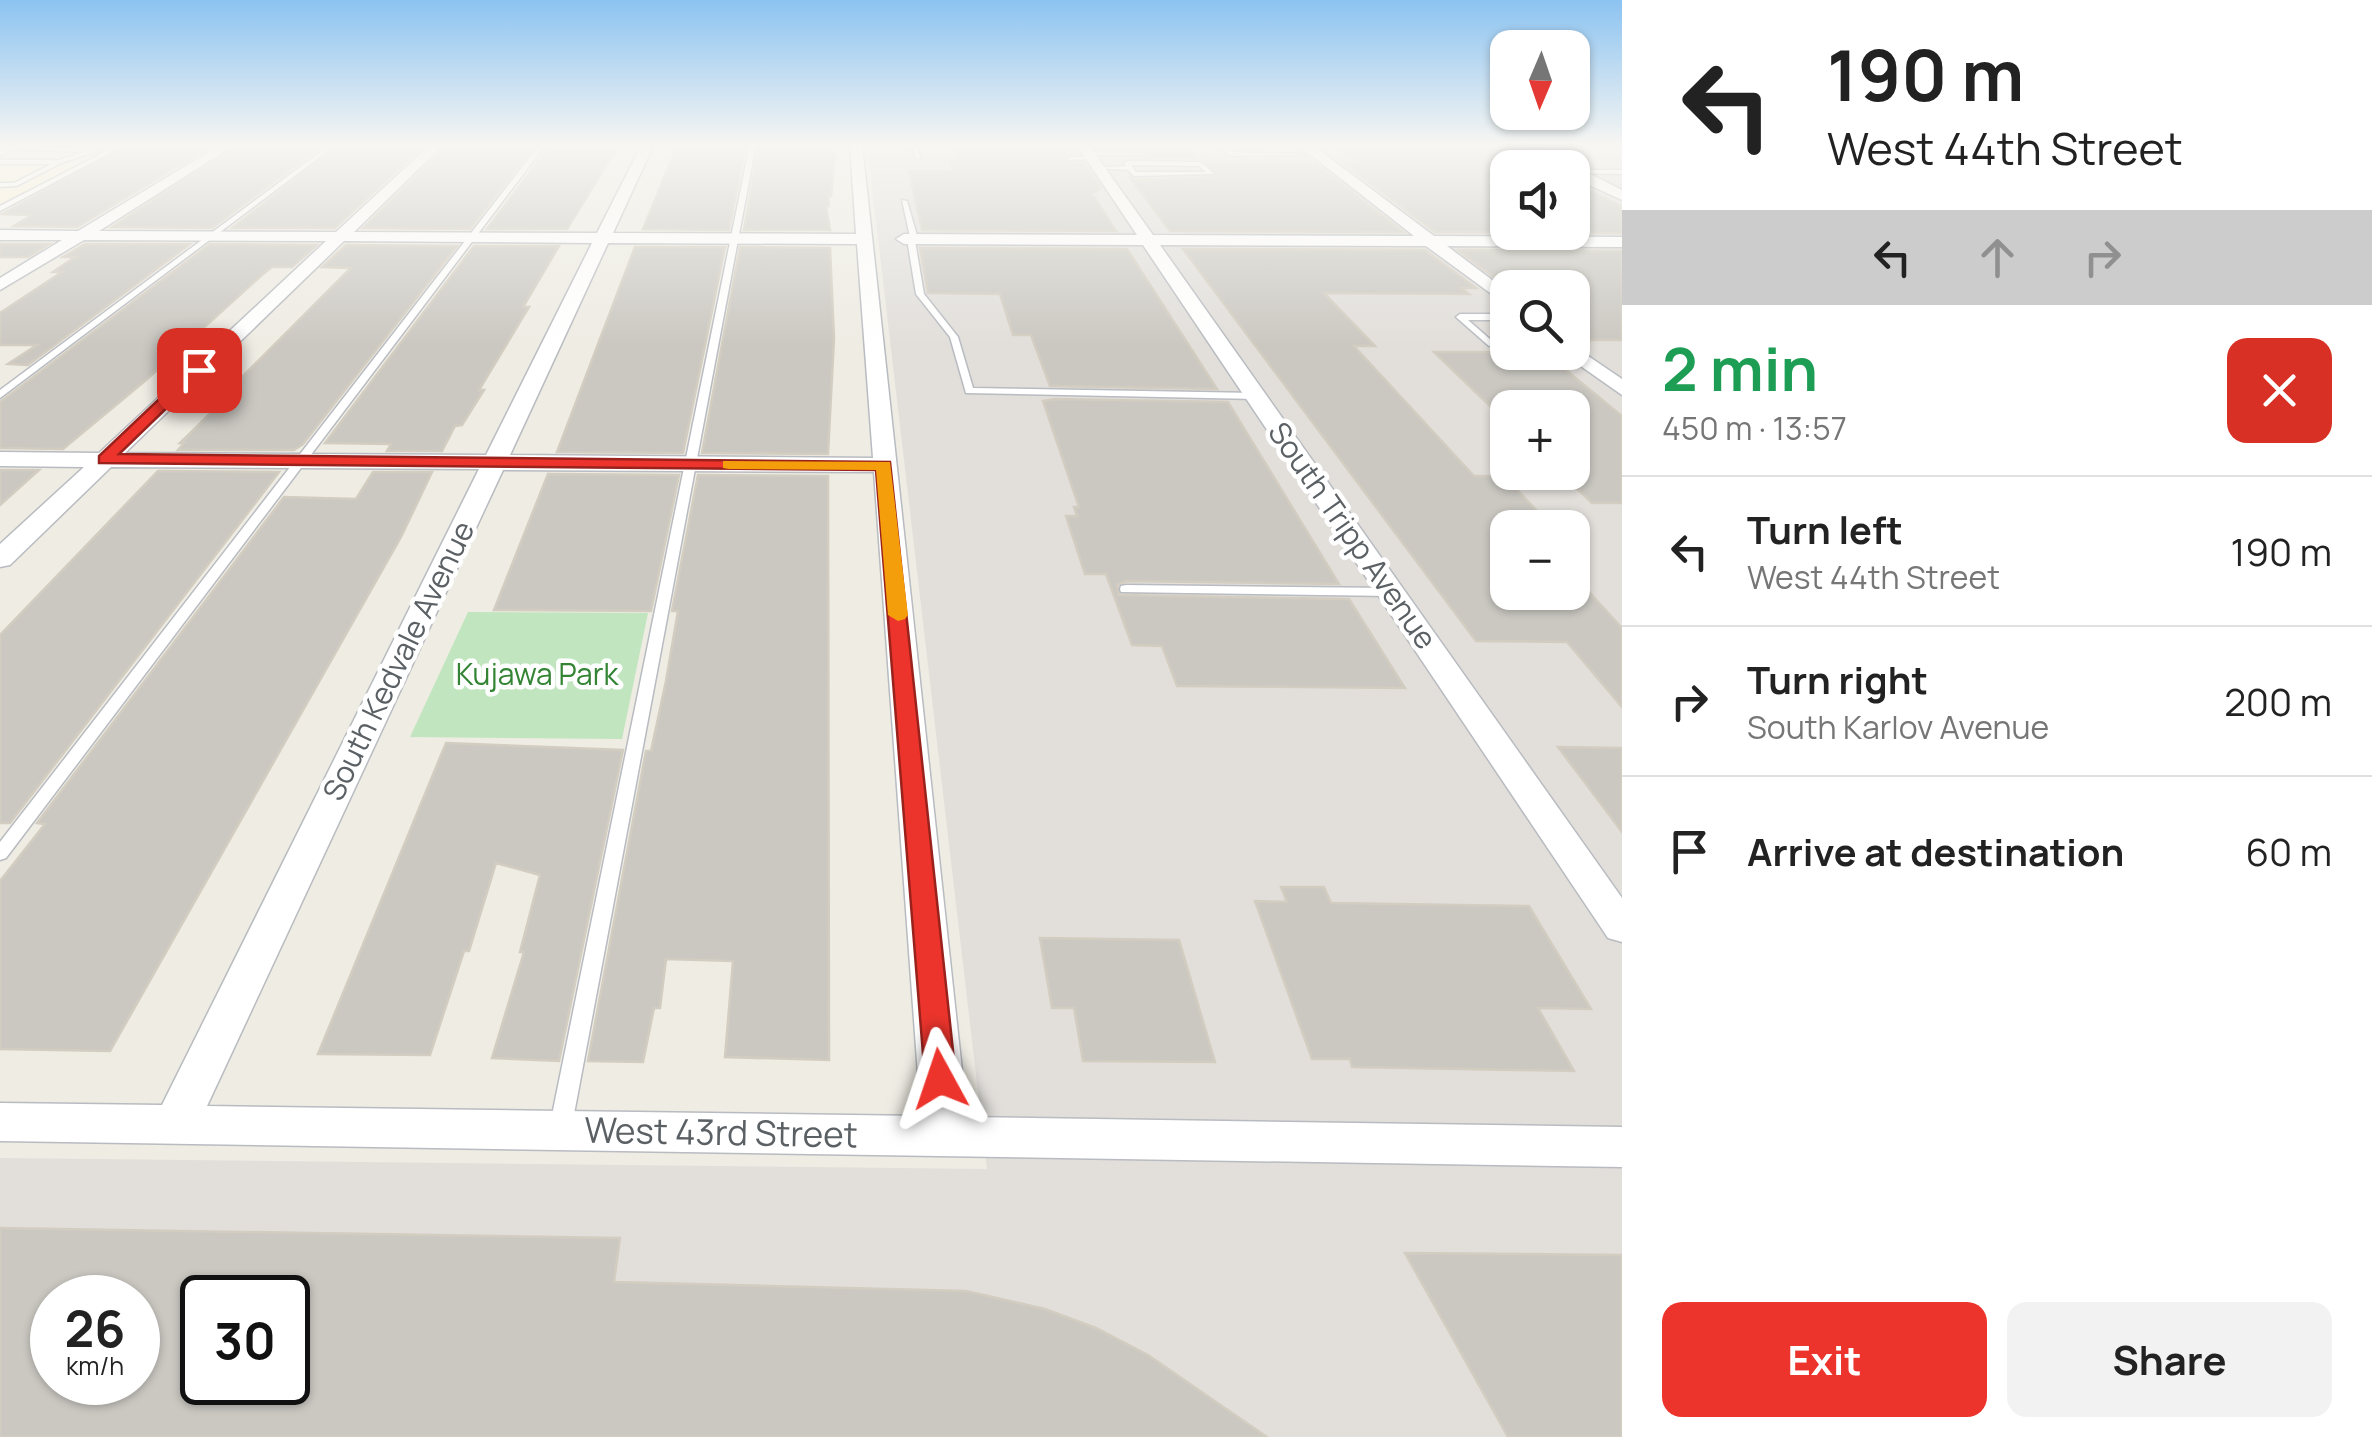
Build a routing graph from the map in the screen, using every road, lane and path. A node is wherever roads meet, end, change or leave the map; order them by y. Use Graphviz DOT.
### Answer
graph roads {
  1 [pos="120,211"];
  2 [pos="245,211"];
  3 [pos="367,211"];
  4 [pos="491,211"];
  5 [pos="616,211"];
  6 [pos="740,211"];
  7 [pos="862,211"];
  8 [pos="906,211"];
  9 [pos="1126,211"];
  10 [pos="1390,211"];
  11 [pos="0,235"];
  12 [pos="81,235"];
  13 [pos="212,236"];
  14 [pos="340,236"];
  15 [pos="471,237"];
  16 [pos="603,238"];
  17 [pos="735,238"];
  18 [pos="864,239"];
  19 [pos="910,239"];
  20 [pos="1148,240"];
  21 [pos="1430,242"];
  22 [pos="1622,242"];
  23 [pos="0,285"];
  24 [pos="1490,287"];
  25 [pos="1490,317"];
  26 [pos="1489,343"];
  27 [pos="1590,365"];
  28 [pos="1622,389"];
  29 [pos="0,395"];
  30 [pos="1256,396"];
  31 [pos="0,459"];
  32 [pos="104,459"];
  33 [pos="300,461"];
  34 [pos="494,462"];
  35 [pos="691,464"];
  36 [pos="884,465"];
  37 [pos="0,559"];
  38 [pos="1126,589"];
  39 [pos="1390,592"];
  40 [pos="0,854"];
  41 [pos="1622,928"];
  42 [pos="0,1122"];
  43 [pos="176,1125"];
  44 [pos="560,1130"];
  45 [pos="946,1137"];
  46 [pos="1622,1146"];
  1 -- 12 [label="street"];
  2 -- 13 [label="lane"];
  3 -- 14 [label="street"];
  4 -- 15 [label="lane"];
  5 -- 16 [label="street, South Kedvale Avenue"];
  6 -- 17 [label="lane"];
  7 -- 18 [label="street"];
  8 -- 19 [label="lane"];
  9 -- 20 [label="street, South Tripp Avenue"];
  10 -- 21 [label="street"];
  11 -- 12 [label="street"];
  12 -- 13 [label="street"];
  12 -- 23 [label="street"];
  13 -- 14 [label="street"];
  13 -- 29 [label="lane"];
  14 -- 15 [label="street"];
  14 -- 32 [label="street"];
  15 -- 16 [label="street"];
  15 -- 33 [label="lane"];
  16 -- 17 [label="street"];
  16 -- 34 [label="street, South Kedvale Avenue"];
  17 -- 18 [label="street"];
  17 -- 35 [label="lane"];
  18 -- 36 [label="street"];
  19 -- 20 [label="street"];
  19 -- 30 [label="lane"];
  20 -- 21 [label="street"];
  20 -- 30 [label="street, South Tripp Avenue"];
  21 -- 22 [label="street"];
  21 -- 24 [label="street"];
  25 -- 26 [label="lane"];
  27 -- 28 [label="street"];
  30 -- 39 [label="street, South Tripp Avenue"];
  31 -- 32 [label="street"];
  32 -- 33 [label="street"];
  32 -- 37 [label="street"];
  33 -- 34 [label="street"];
  33 -- 40 [label="lane"];
  34 -- 35 [label="street"];
  34 -- 43 [label="street, South Kedvale Avenue"];
  35 -- 36 [label="street"];
  35 -- 44 [label="lane"];
  36 -- 45 [label="street"];
  38 -- 39 [label="lane"];
  39 -- 41 [label="street, South Tripp Avenue"];
  42 -- 43 [label="street, West 43rd Street"];
  43 -- 44 [label="street, West 43rd Street"];
  44 -- 45 [label="street, West 43rd Street"];
  45 -- 46 [label="street, West 43rd Street"];
}
